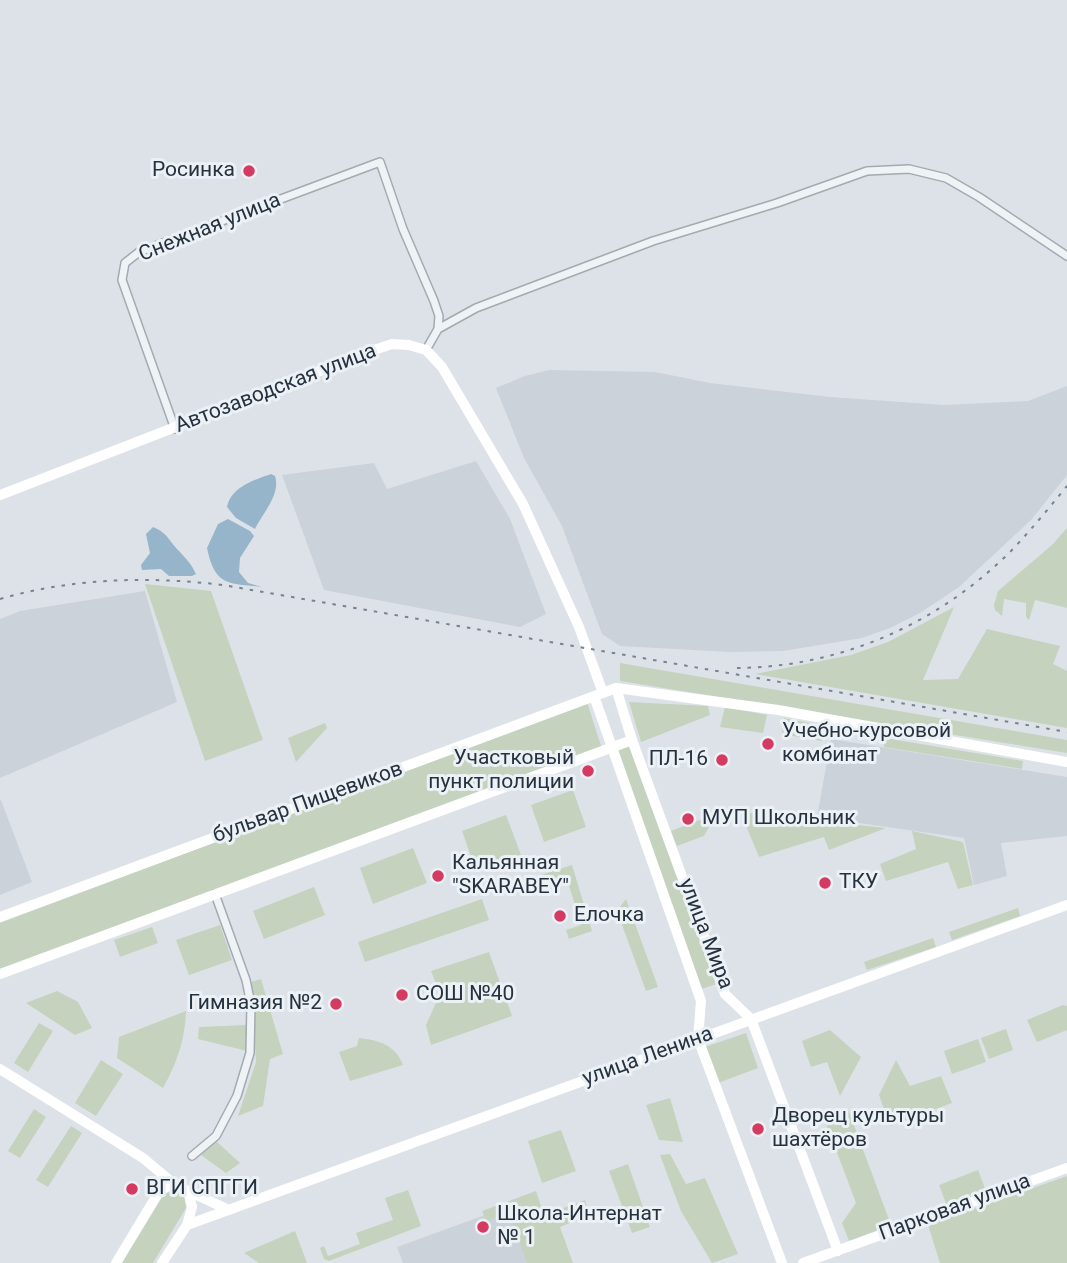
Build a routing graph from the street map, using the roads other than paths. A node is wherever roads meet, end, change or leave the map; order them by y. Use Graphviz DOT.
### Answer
graph roads {
  1 [pos="1067,256"];
  2 [pos="438,329"];
  3 [pos="426,350"];
  4 [pos="175,429"];
  5 [pos="0,495"];
  6 [pos="616,688"];
  7 [pos="598,694"];
  8 [pos="632,740"];
  9 [pos="611,748"];
  10 [pos="1067,762"];
  11 [pos="215,894"];
  12 [pos="1067,905"];
  13 [pos="0,917"];
  14 [pos="0,974"];
  15 [pos="751,1019"];
  16 [pos="698,1039"];
  17 [pos="0,1069"];
  18 [pos="192,1156"];
  19 [pos="1067,1168"];
  20 [pos="161,1171"];
  21 [pos="174,1184"];
  22 [pos="160,1190"];
  23 [pos="188,1191"];
  24 [pos="229,1210"];
  25 [pos="187,1225"];
  26 [pos="838,1251"];
  27 [pos="823,1260"];
  28 [pos="116,1263"];
  29 [pos="162,1263"];
  30 [pos="782,1263"];
  31 [pos="803,1263"];
  1 -- 2 [label="street"];
  2 -- 3 [label="street"];
  2 -- 4 [label="street, Снежная улица"];
  3 -- 4 [label="main road, Автозаводская улица"];
  3 -- 7 [label="main road"];
  4 -- 5 [label="main road, Автозаводская улица"];
  6 -- 7 [label="main road, бульвар Пищевиков"];
  6 -- 8 [label="main road, улица Мира"];
  6 -- 10 [label="main road"];
  7 -- 9 [label="main road, улица Мира"];
  7 -- 13 [label="main road, бульвар Пищевиков"];
  8 -- 9 [label="main road"];
  8 -- 15 [label="main road, улица Мира"];
  9 -- 11 [label="main road"];
  9 -- 16 [label="main road, улица Мира"];
  11 -- 14 [label="main road"];
  11 -- 18 [label="street"];
  12 -- 15 [label="main road, улица Ленина"];
  15 -- 16 [label="main road, улица Ленина"];
  15 -- 26 [label="main road, улица Мира"];
  16 -- 24 [label="main road, улица Ленина"];
  16 -- 30 [label="main road, улица Мира"];
  17 -- 20 [label="main road"];
  19 -- 26 [label="main road, Парковая улица"];
  20 -- 21 [label="main road"];
  20 -- 22 [label="main road"];
  21 -- 22 [label="main road"];
  21 -- 23 [label="main road"];
  22 -- 28 [label="main road"];
  23 -- 24 [label="main road"];
  23 -- 25 [label="main road"];
  24 -- 25 [label="main road, улица Ленина"];
  25 -- 29 [label="main road"];
  26 -- 27 [label="main road, Парковая улица"];
  27 -- 31 [label="main road, Парковая улица"];
}
